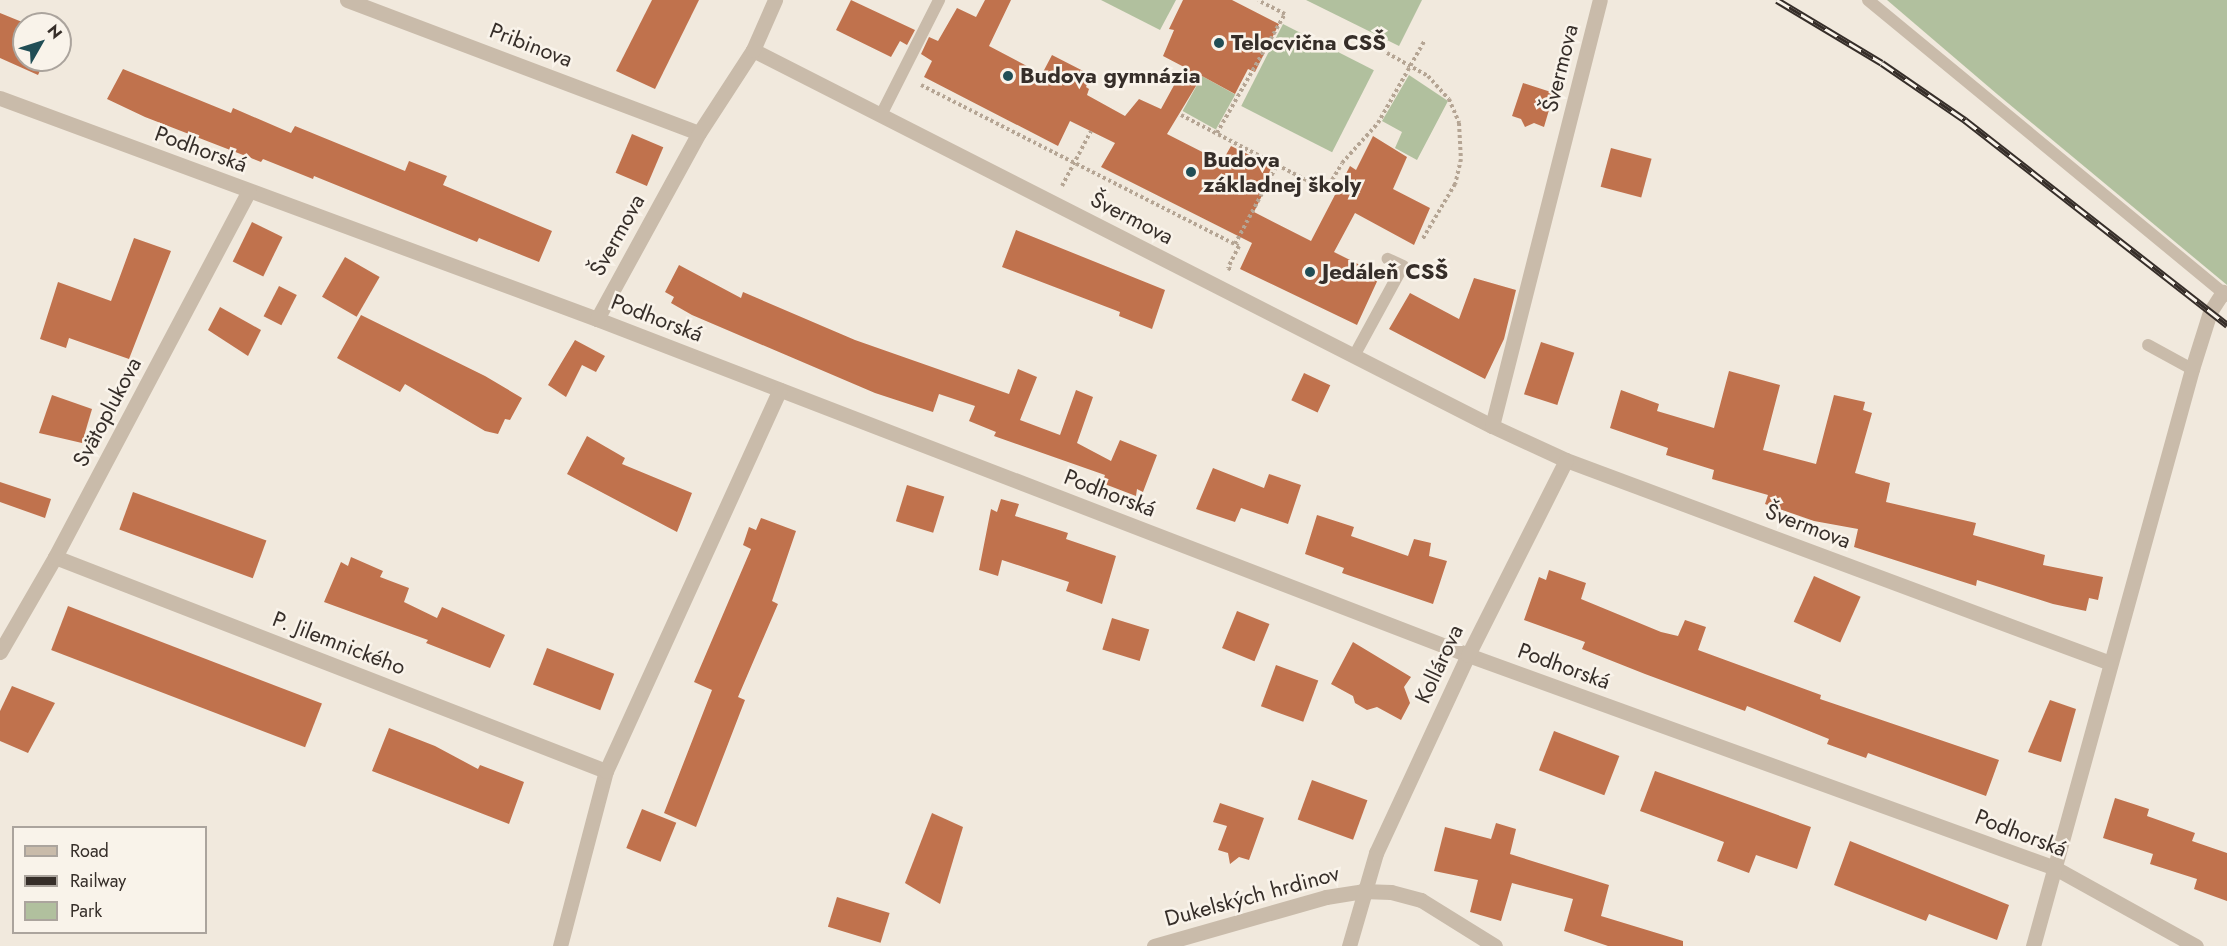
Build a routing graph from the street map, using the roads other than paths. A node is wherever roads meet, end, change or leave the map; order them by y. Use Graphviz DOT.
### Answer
graph roads {
  1 [pos="346,0"];
  2 [pos="775,0"];
  3 [pos="939,0"];
  4 [pos="1600,0"];
  5 [pos="1868,0"];
  6 [pos="753,50"];
  7 [pos="0,98"];
  8 [pos="881,115"];
  9 [pos="699,133"];
  10 [pos="249,191"];
  11 [pos="1388,259"];
  12 [pos="2225,294"];
  13 [pos="597,319"];
  14 [pos="2148,345"];
  15 [pos="1354,356"];
  16 [pos="2192,369"];
  17 [pos="780,390"];
  18 [pos="1492,426"];
  19 [pos="1566,459"];
  20 [pos="55,557"];
  21 [pos="0,652"];
  22 [pos="1468,655"];
  23 [pos="2110,663"];
  24 [pos="606,771"];
  25 [pos="2055,868"];
  26 [pos="1362,891"];
  27 [pos="560,946"];
  28 [pos="1154,946"];
  29 [pos="1349,946"];
  30 [pos="1495,946"];
  31 [pos="2033,946"];
  32 [pos="2196,946"];
  1 -- 9 [label="street, Pribinova"];
  2 -- 6 [label="street, Švermova"];
  3 -- 8 [label="lane"];
  4 -- 18 [label="street, Švermova"];
  5 -- 12 [label="lane"];
  6 -- 8 [label="street, Švermova"];
  6 -- 9 [label="street, Švermova"];
  7 -- 10 [label="street, Podhorská"];
  8 -- 15 [label="street, Švermova"];
  9 -- 13 [label="street, Švermova"];
  10 -- 13 [label="street, Podhorská"];
  10 -- 20 [label="street, Svätoplukova"];
  11 -- 15 [label="lane"];
  12 -- 16 [label="street"];
  13 -- 17 [label="street, Podhorská"];
  14 -- 16 [label="lane"];
  15 -- 18 [label="street, Švermova"];
  16 -- 23 [label="street"];
  17 -- 22 [label="street, Podhorská"];
  17 -- 24 [label="street"];
  18 -- 19 [label="street, Švermova"];
  19 -- 22 [label="street, Kollárova"];
  19 -- 23 [label="street, Švermova"];
  20 -- 21 [label="street, Svätoplukova"];
  20 -- 24 [label="street, P. Jilemnického"];
  22 -- 25 [label="street, Podhorská"];
  22 -- 26 [label="street, Kollárova"];
  23 -- 25 [label="street"];
  24 -- 27 [label="street"];
  25 -- 31 [label="street"];
  25 -- 32 [label="street, Podhorská"];
  26 -- 28 [label="street, Dukelských hrdinov"];
  26 -- 29 [label="street, Kollárova"];
  26 -- 30 [label="street"];
}
